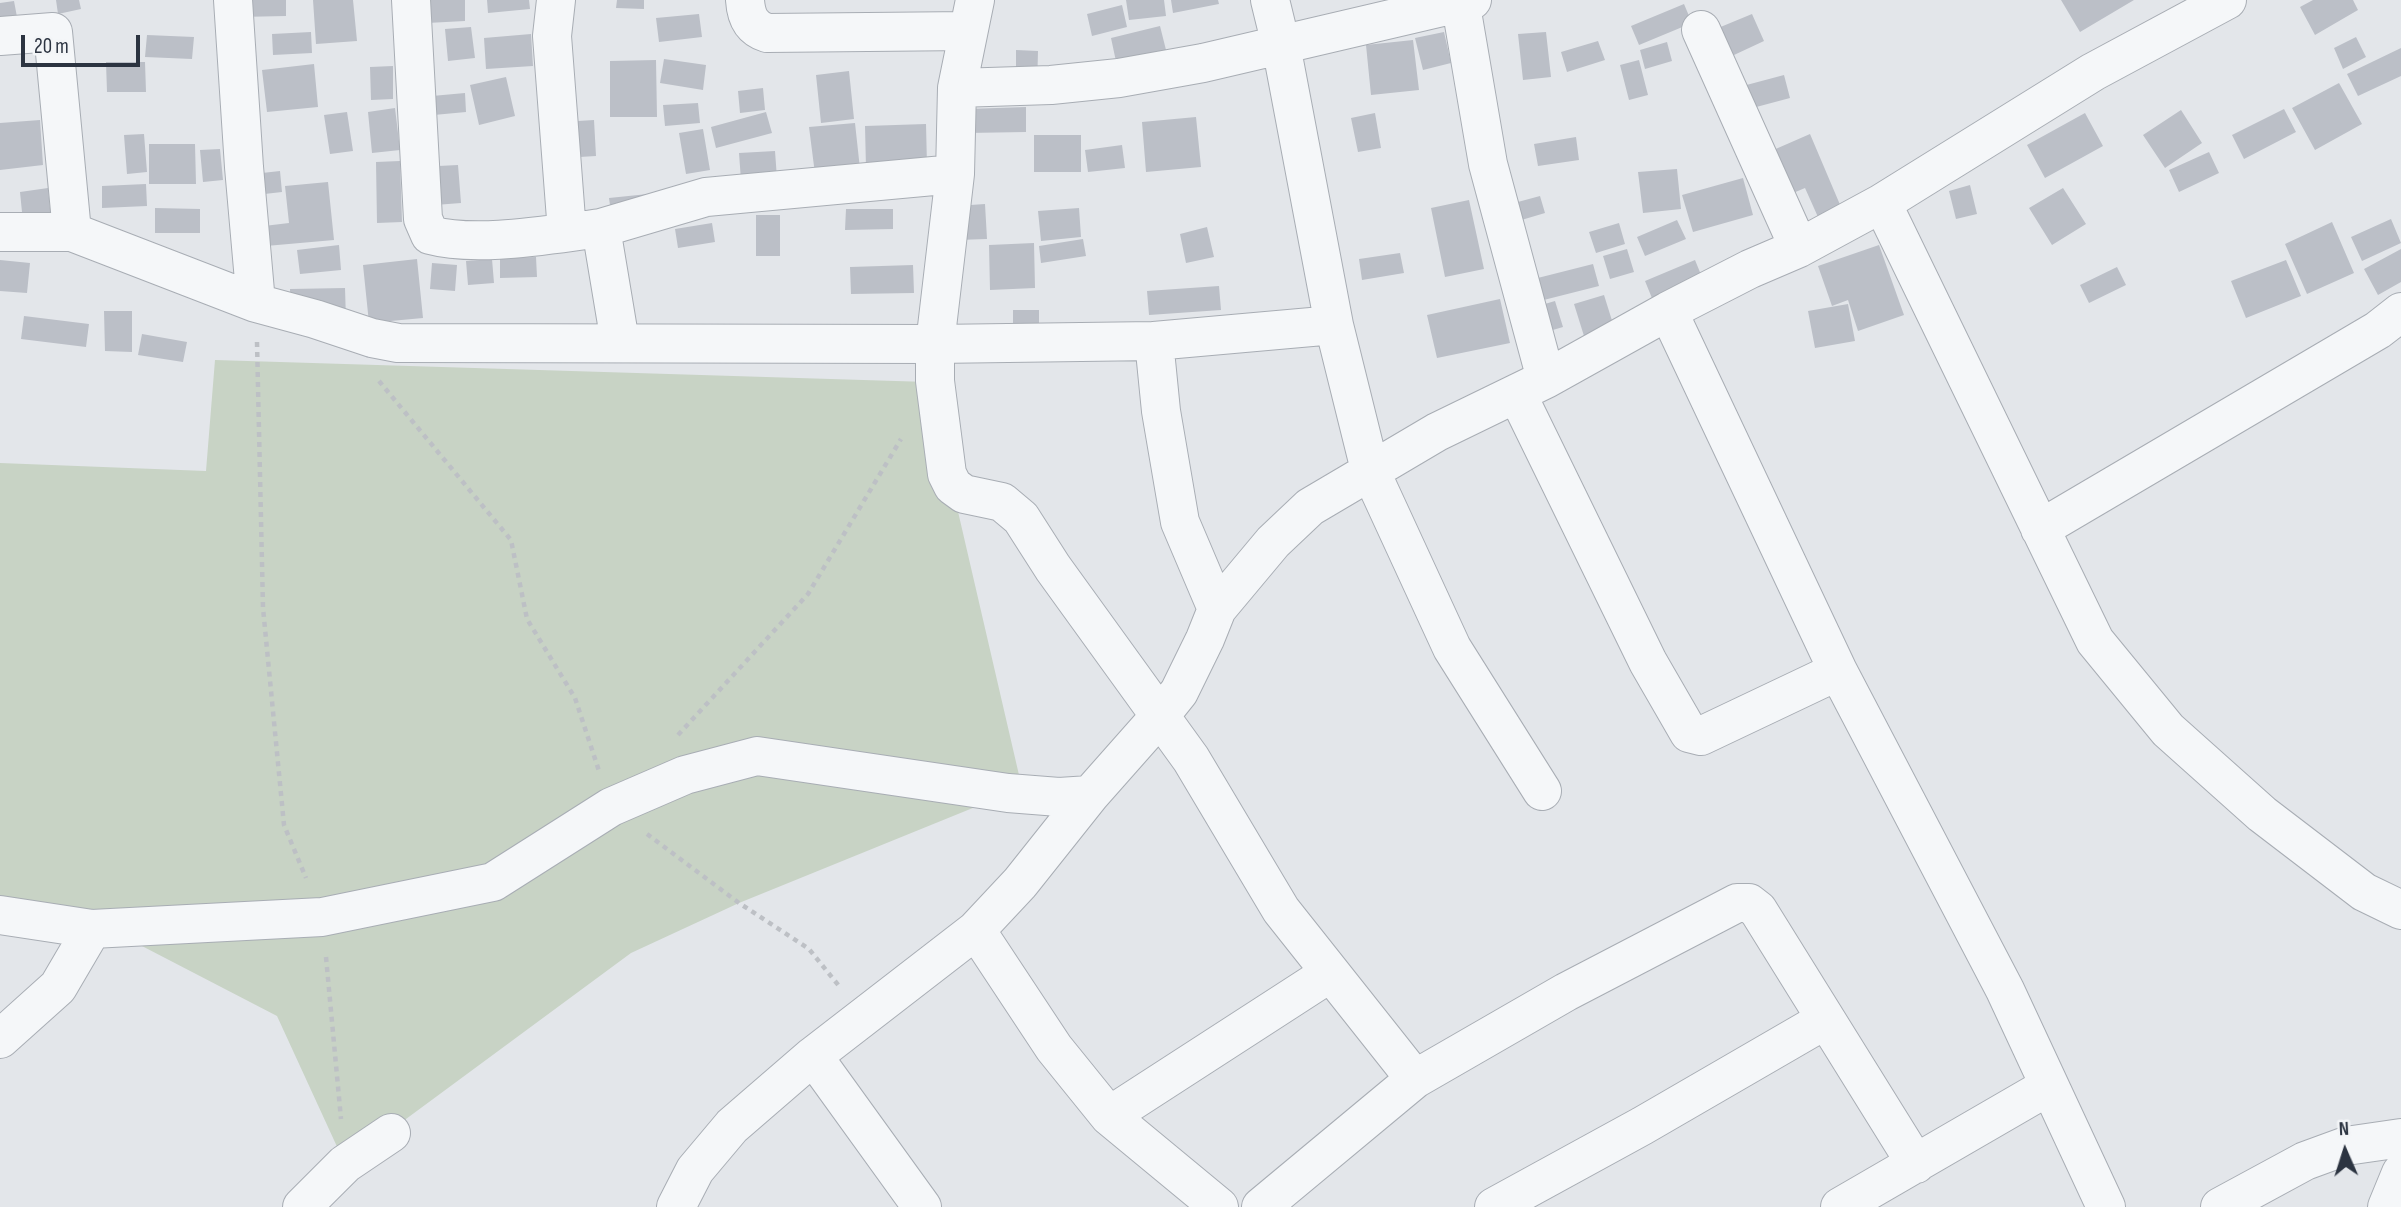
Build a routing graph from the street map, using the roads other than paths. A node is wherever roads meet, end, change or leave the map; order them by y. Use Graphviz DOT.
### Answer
graph roads {
  1 [pos="233,0"];
  2 [pos="411,0"];
  3 [pos="556,0"];
  4 [pos="745,0"];
  5 [pos="1270,0"];
  6 [pos="2227,0"];
  7 [pos="1465,1"];
  8 [pos="48,16"];
  9 [pos="972,16"];
  10 [pos="1701,30"];
  11 [pos="0,36"];
  12 [pos="1281,45"];
  13 [pos="957,88"];
  14 [pos="954,174"];
  15 [pos="1882,203"];
  16 [pos="584,230"];
  17 [pos="0,232"];
  18 [pos="72,232"];
  19 [pos="1799,248"];
  20 [pos="256,303"];
  21 [pos="1668,311"];
  22 [pos="2401,312"];
  23 [pos="1334,325"];
  24 [pos="1154,341"];
  25 [pos="620,342"];
  26 [pos="935,363"];
  27 [pos="1531,387"];
  28 [pos="1370,470"];
  29 [pos="2040,529"];
  30 [pos="1217,609"];
  31 [pos="1838,671"];
  32 [pos="1159,717"];
  33 [pos="1542,790"];
  34 [pos="1090,795"];
  35 [pos="2401,910"];
  36 [pos="0,915"];
  37 [pos="92,929"];
  38 [pos="976,930"];
  39 [pos="1330,973"];
  40 [pos="1825,1020"];
  41 [pos="0,1040"];
  42 [pos="813,1056"];
  43 [pos="1415,1079"];
  44 [pos="2049,1086"];
  45 [pos="1109,1116"];
  46 [pos="391,1133"];
  47 [pos="2401,1138"];
  48 [pos="1916,1164"];
  49 [pos="2401,1173"];
  50 [pos="302,1207"];
  51 [pos="676,1207"];
  52 [pos="921,1207"];
  53 [pos="1219,1207"];
  54 [pos="1261,1207"];
  55 [pos="1494,1207"];
  56 [pos="1840,1207"];
  57 [pos="2106,1207"];
  58 [pos="2220,1207"];
  59 [pos="2387,1207"];
  1 -- 20 [label="street"];
  2 -- 16 [label="street"];
  3 -- 16 [label="street"];
  4 -- 9 [label="street"];
  5 -- 12 [label="street"];
  6 -- 15 [label="street"];
  7 -- 12 [label="street"];
  7 -- 27 [label="street"];
  8 -- 11 [label="street"];
  8 -- 18 [label="street"];
  9 -- 13 [label="street"];
  10 -- 19 [label="street"];
  12 -- 13 [label="street"];
  12 -- 23 [label="street"];
  13 -- 14 [label="street"];
  14 -- 16 [label="street"];
  14 -- 26 [label="street"];
  15 -- 19 [label="street"];
  15 -- 29 [label="street"];
  16 -- 25 [label="street"];
  17 -- 18 [label="street"];
  18 -- 20 [label="street"];
  19 -- 21 [label="street"];
  20 -- 25 [label="street"];
  21 -- 27 [label="street"];
  21 -- 31 [label="street"];
  22 -- 29 [label="street"];
  23 -- 24 [label="street"];
  23 -- 28 [label="street"];
  24 -- 26 [label="street"];
  24 -- 30 [label="street"];
  25 -- 26 [label="street"];
  26 -- 32 [label="street"];
  27 -- 28 [label="street"];
  27 -- 31 [label="street"];
  28 -- 30 [label="street"];
  28 -- 33 [label="street"];
  29 -- 35 [label="street"];
  30 -- 32 [label="street"];
  31 -- 44 [label="street"];
  32 -- 34 [label="street"];
  32 -- 39 [label="street"];
  34 -- 37 [label="street"];
  34 -- 38 [label="street"];
  36 -- 37 [label="street"];
  37 -- 41 [label="street"];
  38 -- 42 [label="street"];
  38 -- 45 [label="street"];
  39 -- 43 [label="street"];
  39 -- 45 [label="street"];
  40 -- 43 [label="street"];
  40 -- 48 [label="street"];
  40 -- 55 [label="street"];
  42 -- 51 [label="street"];
  42 -- 52 [label="street"];
  43 -- 54 [label="street"];
  44 -- 48 [label="street"];
  44 -- 57 [label="street"];
  45 -- 53 [label="street"];
  46 -- 50 [label="street"];
  47 -- 58 [label="street"];
  48 -- 56 [label="street"];
  49 -- 59 [label="street"];
}
